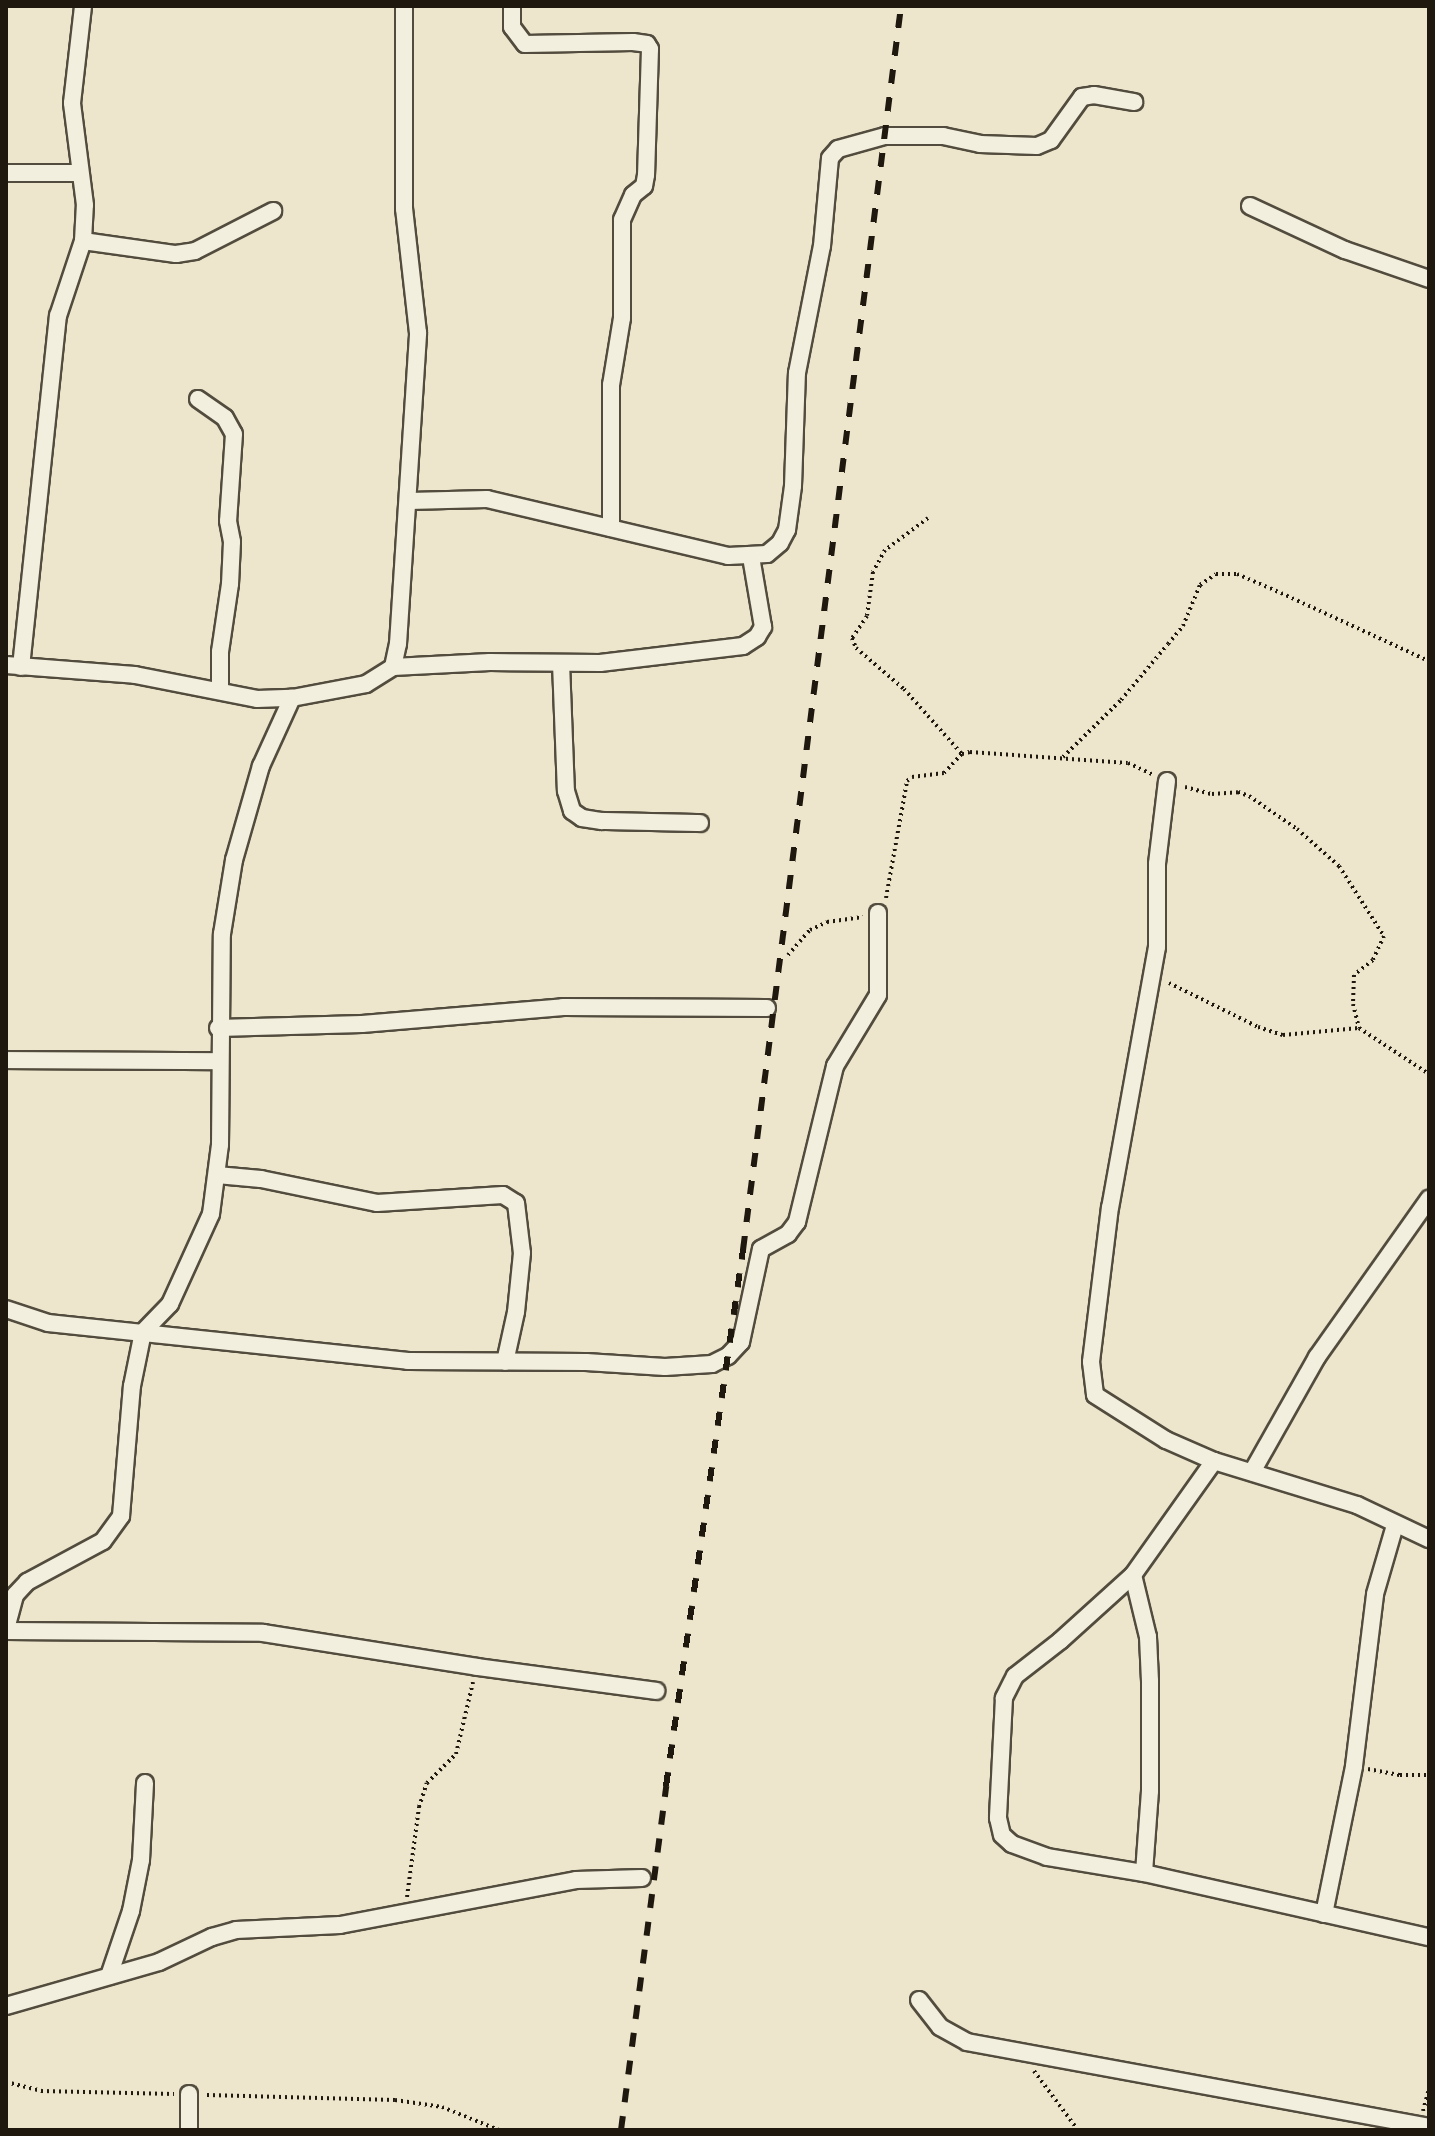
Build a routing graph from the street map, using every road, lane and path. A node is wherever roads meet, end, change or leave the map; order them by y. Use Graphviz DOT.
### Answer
graph roads {
  1 [pos="83,6"];
  2 [pos="404,6"];
  3 [pos="512,6"];
  4 [pos="1134,102"];
  5 [pos="6,173"];
  6 [pos="80,173"];
  7 [pos="1250,206"];
  8 [pos="273,211"];
  9 [pos="83,241"];
  10 [pos="1429,279"];
  11 [pos="198,399"];
  12 [pos="409,501"];
  13 [pos="928,518"];
  14 [pos="611,528"];
  15 [pos="751,557"];
  16 [pos="1429,661"];
  17 [pos="561,663"];
  18 [pos="14,666"];
  19 [pos="393,667"];
  20 [pos="220,690"];
  21 [pos="292,698"];
  22 [pos="962,754"];
  23 [pos="1063,757"];
  24 [pos="1167,781"];
  25 [pos="700,823"];
  26 [pos="878,913"];
  27 [pos="788,955"];
  28 [pos="1151,978"];
  29 [pos="767,1008"];
  30 [pos="218,1028"];
  31 [pos="1359,1028"];
  32 [pos="6,1060"];
  33 [pos="220,1061"];
  34 [pos="1429,1074"];
  35 [pos="217,1175"];
  36 [pos="1429,1199"];
  37 [pos="6,1309"];
  38 [pos="143,1332"];
  39 [pos="505,1362"];
  40 [pos="1214,1461"];
  41 [pos="1252,1472"];
  42 [pos="1395,1525"];
  43 [pos="1429,1539"];
  44 [pos="1133,1575"];
  45 [pos="6,1630"];
  46 [pos="477,1667"];
  47 [pos="656,1691"];
  48 [pos="1354,1766"];
  49 [pos="1429,1775"];
  50 [pos="145,1783"];
  51 [pos="1144,1873"];
  52 [pos="642,1878"];
  53 [pos="404,1911"];
  54 [pos="1324,1914"];
  55 [pos="1429,1937"];
  56 [pos="109,1976"];
  57 [pos="919,2000"];
  58 [pos="6,2006"];
  59 [pos="1021,2054"];
  60 [pos="6,2082"];
  61 [pos="189,2094"];
  62 [pos="1429,2127"];
  63 [pos="189,2130"];
  64 [pos="499,2130"];
  65 [pos="1078,2130"];
  1 -- 6 [label="street"];
  2 -- 12 [label="street"];
  3 -- 14 [label="street"];
  4 -- 15 [label="street"];
  5 -- 6 [label="street"];
  6 -- 9 [label="street"];
  7 -- 10 [label="street"];
  8 -- 9 [label="street"];
  9 -- 18 [label="street"];
  11 -- 20 [label="street"];
  12 -- 14 [label="street"];
  12 -- 19 [label="street"];
  13 -- 22 [label="path"];
  14 -- 15 [label="street"];
  15 -- 17 [label="street"];
  16 -- 23 [label="path"];
  17 -- 19 [label="street"];
  17 -- 25 [label="street"];
  18 -- 20 [label="street"];
  19 -- 21 [label="street"];
  20 -- 21 [label="street"];
  21 -- 30 [label="street"];
  22 -- 23 [label="path"];
  22 -- 26 [label="path"];
  23 -- 24 [label="path"];
  24 -- 28 [label="street"];
  24 -- 31 [label="path"];
  26 -- 27 [label="path"];
  26 -- 39 [label="street"];
  28 -- 31 [label="path"];
  28 -- 40 [label="street"];
  29 -- 30 [label="street"];
  30 -- 33 [label="street"];
  31 -- 34 [label="path"];
  32 -- 33 [label="street"];
  33 -- 35 [label="street"];
  35 -- 38 [label="street"];
  35 -- 39 [label="street"];
  36 -- 41 [label="street"];
  37 -- 38 [label="street"];
  38 -- 39 [label="street"];
  38 -- 45 [label="street"];
  40 -- 41 [label="street"];
  40 -- 44 [label="street"];
  41 -- 42 [label="street"];
  42 -- 43 [label="street"];
  42 -- 48 [label="street"];
  44 -- 51 [label="street"];
  44 -- 51 [label="street"];
  45 -- 46 [label="street"];
  46 -- 47 [label="street"];
  46 -- 53 [label="path"];
  48 -- 49 [label="path"];
  48 -- 54 [label="street"];
  50 -- 56 [label="street"];
  51 -- 54 [label="street"];
  52 -- 53 [label="street"];
  53 -- 56 [label="street"];
  54 -- 55 [label="street"];
  56 -- 58 [label="street"];
  57 -- 59 [label="street"];
  59 -- 62 [label="street"];
  59 -- 65 [label="path"];
  60 -- 61 [label="path"];
  61 -- 63 [label="street"];
  61 -- 64 [label="path"];
}
